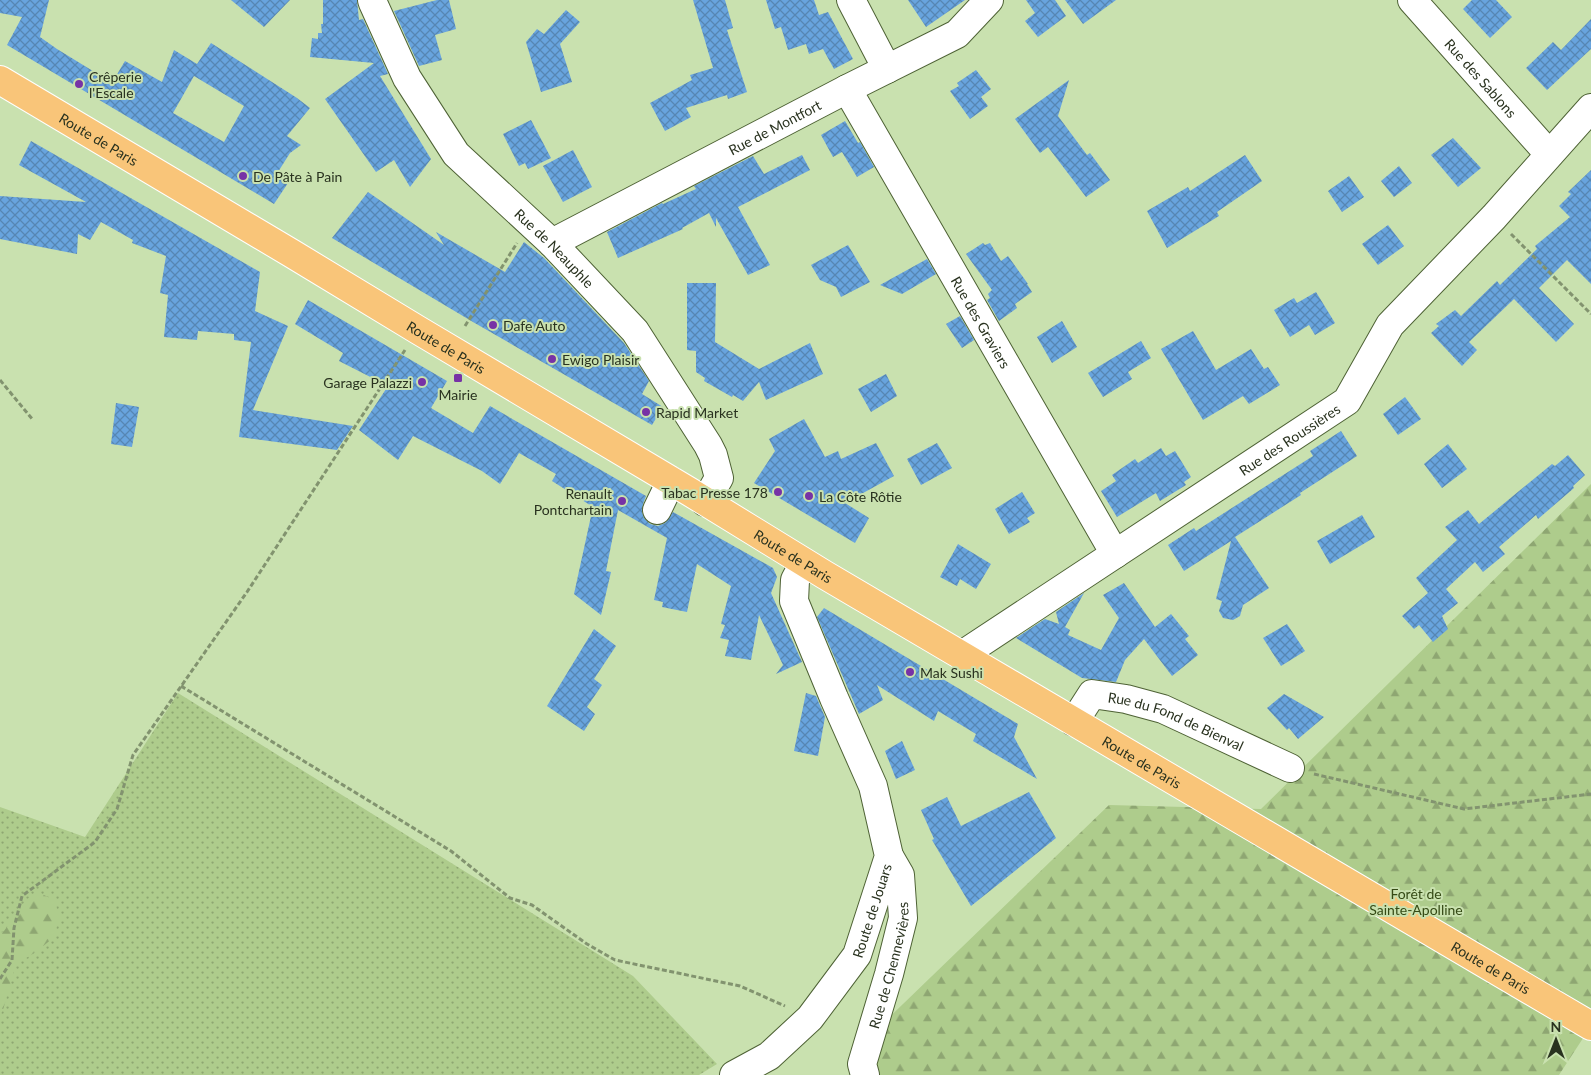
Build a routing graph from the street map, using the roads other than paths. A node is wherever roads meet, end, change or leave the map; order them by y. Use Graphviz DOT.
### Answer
graph roads {
  1 [pos="372,0"];
  2 [pos="851,0"];
  3 [pos="989,0"];
  4 [pos="1412,0"];
  5 [pos="887,69"];
  6 [pos="0,80"];
  7 [pos="847,89"];
  8 [pos="1591,108"];
  9 [pos="1549,154"];
  10 [pos="552,243"];
  11 [pos="671,481"];
  12 [pos="705,502"];
  13 [pos="656,510"];
  14 [pos="1116,554"];
  15 [pos="804,563"];
  16 [pos="962,655"];
  17 [pos="1074,722"];
  18 [pos="1290,768"];
  19 [pos="889,856"];
  20 [pos="1591,1026"];
  21 [pos="734,1075"];
  22 [pos="865,1075"];
  1 -- 10 [label="street, Rue de Neauphle"];
  2 -- 5 [label="street"];
  3 -- 5 [label="street, Rue de Montfort"];
  4 -- 9 [label="street, Rue des Sablons"];
  5 -- 7 [label="street, Rue de Montfort"];
  6 -- 11 [label="main road, Route de Paris"];
  7 -- 10 [label="street, Rue de Montfort"];
  7 -- 14 [label="street, Rue des Graviers"];
  8 -- 9 [label="street, Rue des Roussières"];
  9 -- 14 [label="street, Rue des Roussières"];
  10 -- 12 [label="street, Rue de Neauphle"];
  11 -- 12 [label="main road, Route de Paris"];
  11 -- 13 [label="street"];
  12 -- 15 [label="main road, Route de Paris"];
  14 -- 16 [label="street, Rue des Roussières"];
  15 -- 16 [label="main road, Route de Paris"];
  15 -- 19 [label="street, Route de Jouars"];
  16 -- 17 [label="main road, Route de Paris"];
  17 -- 18 [label="street, Rue du Fond de Bienval"];
  17 -- 20 [label="main road, Route de Paris"];
  19 -- 21 [label="street, Route de Jouars"];
  19 -- 22 [label="street, Rue de Chennevières"];
}
